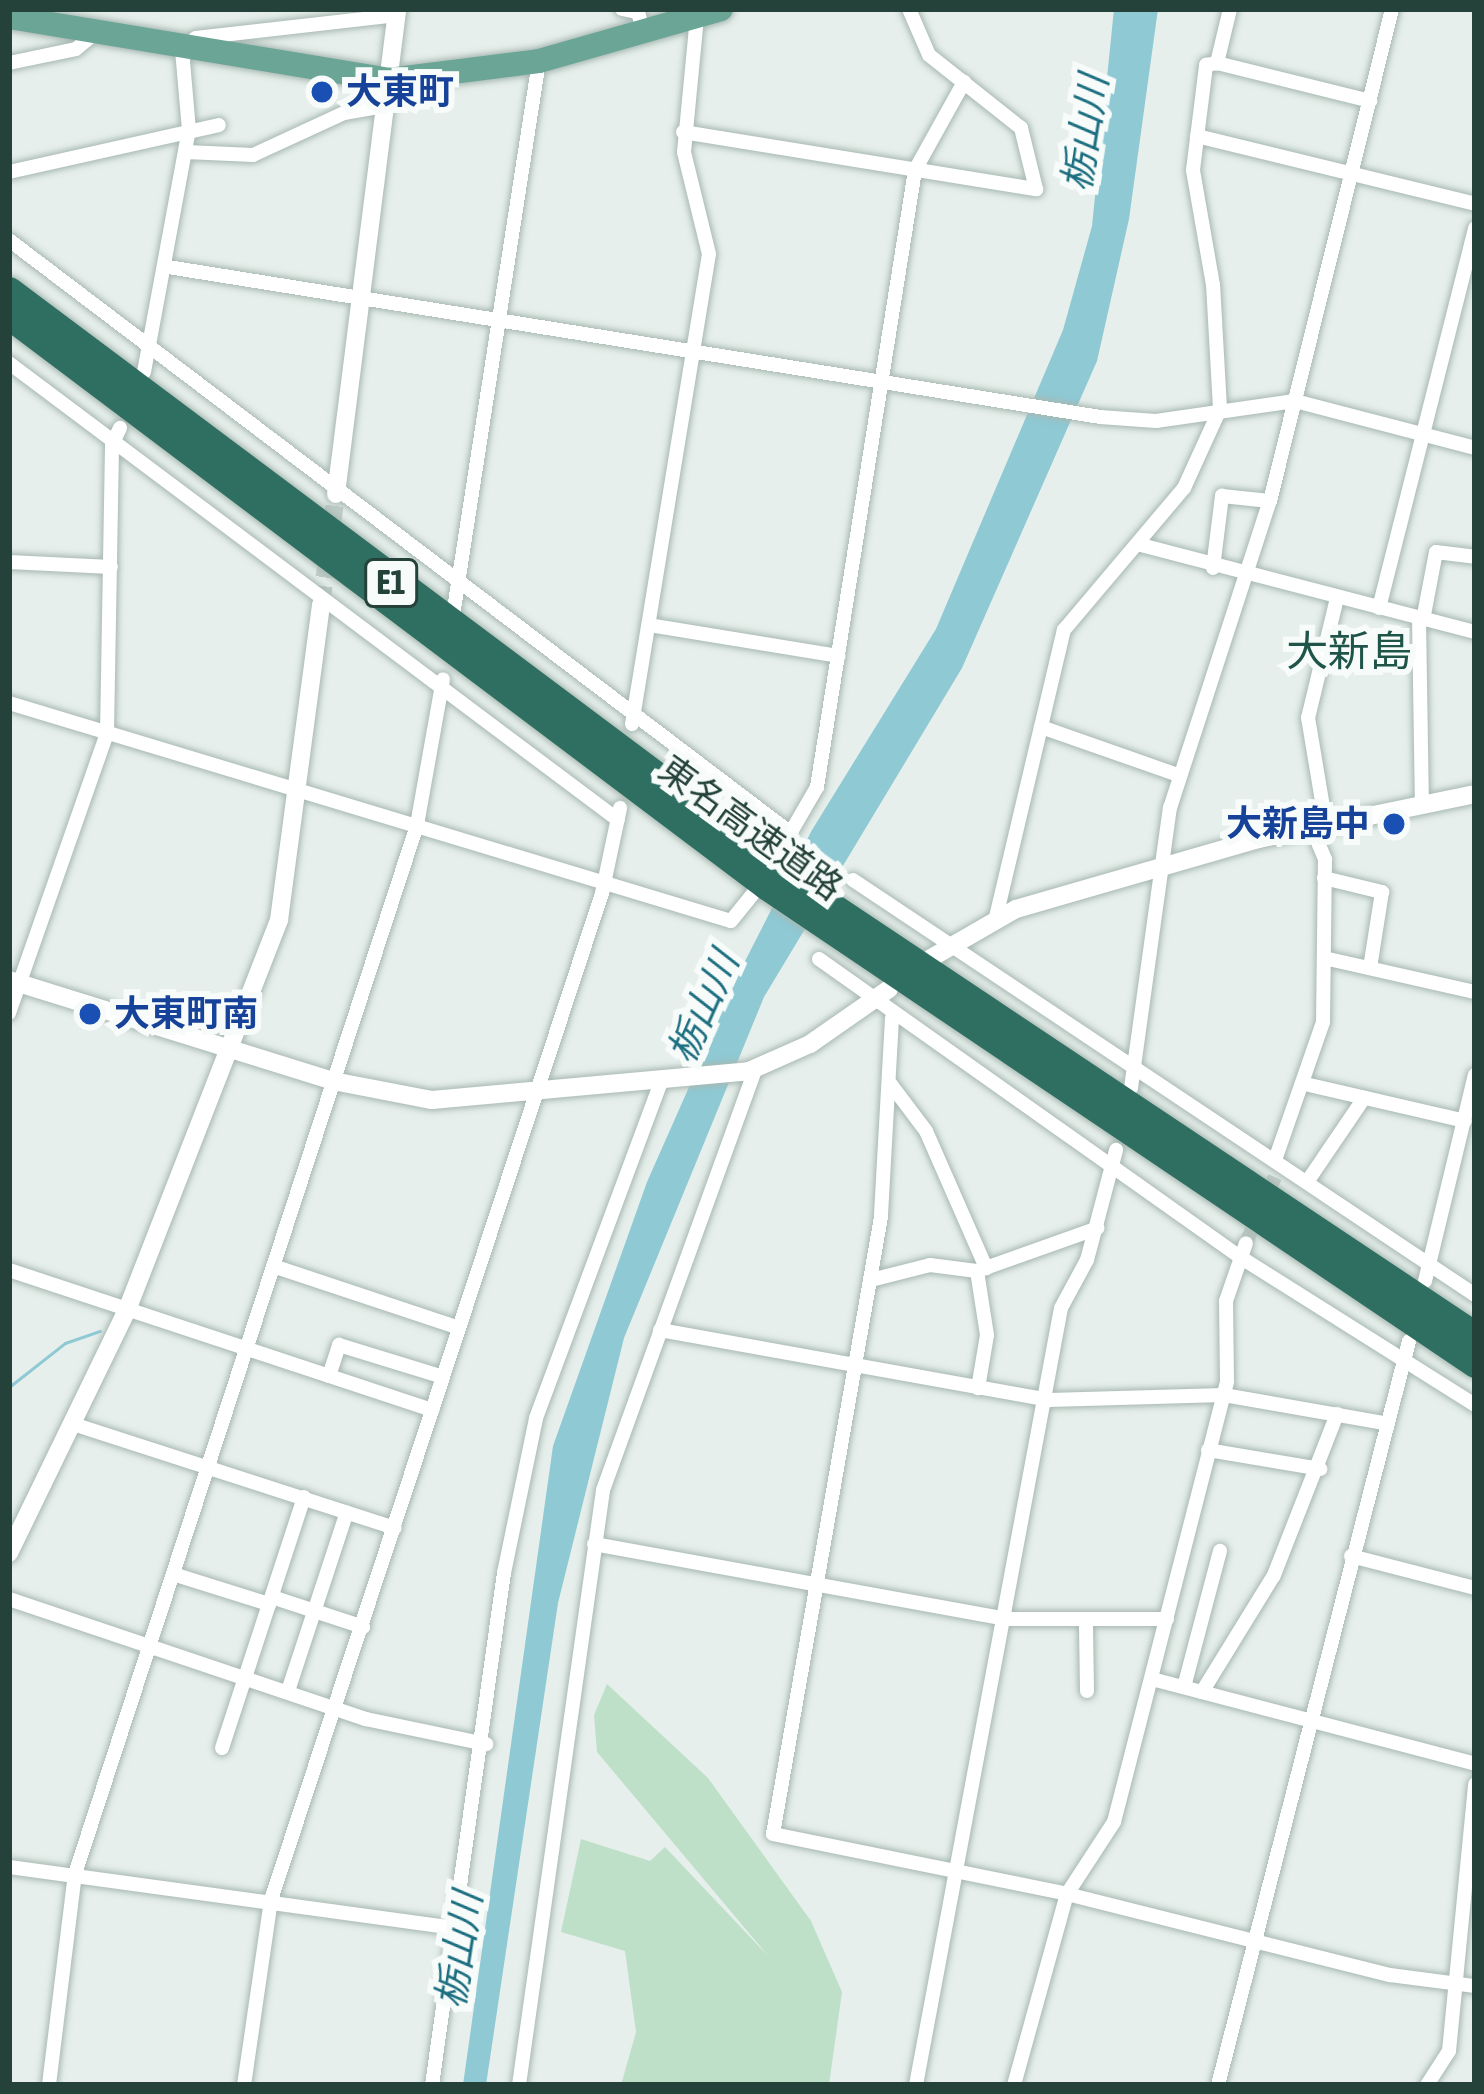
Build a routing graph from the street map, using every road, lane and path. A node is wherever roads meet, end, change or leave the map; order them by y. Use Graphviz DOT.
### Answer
graph roads {
  1 [pos="622,9"];
  2 [pos="909,9"];
  3 [pos="1230,9"];
  4 [pos="1392,9"];
  5 [pos="397,12"];
  6 [pos="691,15"];
  7 [pos="9,16"];
  8 [pos="63,18"];
  9 [pos="95,33"];
  10 [pos="644,34"];
  11 [pos="182,50"];
  12 [pos="538,61"];
  13 [pos="9,63"];
  14 [pos="1217,63"];
  15 [pos="389,80"];
  16 [pos="964,82"];
  17 [pos="1370,101"];
  18 [pos="385,106"];
  19 [pos="219,125"];
  20 [pos="189,130"];
  21 [pos="683,132"];
  22 [pos="1197,136"];
  23 [pos="186,152"];
  24 [pos="915,170"];
  25 [pos="9,172"];
  26 [pos="1353,173"];
  27 [pos="1475,204"];
  28 [pos="1475,229"];
  29 [pos="10,242"];
  30 [pos="168,267"];
  31 [pos="9,290"];
  32 [pos="359,303"];
  33 [pos="9,316"];
  34 [pos="501,321"];
  35 [pos="694,352"];
  36 [pos="152,356"];
  37 [pos="9,363"];
  38 [pos="144,372"];
  39 [pos="883,380"];
  40 [pos="1294,400"];
  41 [pos="1220,410"];
  42 [pos="120,428"];
  43 [pos="1423,436"];
  44 [pos="112,445"];
  45 [pos="1475,448"];
  46 [pos="336,494"];
  47 [pos="1270,501"];
  48 [pos="1141,545"];
  49 [pos="1475,557"];
  50 [pos="9,562"];
  51 [pos="111,567"];
  52 [pos="1213,568"];
  53 [pos="1246,576"];
  54 [pos="458,589"];
  55 [pos="1337,598"];
  56 [pos="320,604"];
  57 [pos="1379,608"];
  58 [pos="454,609"];
  59 [pos="1421,619"];
  60 [pos="649,625"];
  61 [pos="1475,632"];
  62 [pos="838,656"];
  63 [pos="441,686"];
  64 [pos="9,703"];
  65 [pos="633,721"];
  66 [pos="1041,728"];
  67 [pos="107,733"];
  68 [pos="1178,775"];
  69 [pos="298,791"];
  70 [pos="1475,794"];
  71 [pos="1422,806"];
  72 [pos="417,825"];
  73 [pos="1319,827"];
  74 [pos="787,830"];
  75 [pos="1167,864"];
  76 [pos="770,874"];
  77 [pos="1324,878"];
  78 [pos="853,880"];
  79 [pos="604,886"];
  80 [pos="825,914"];
  81 [pos="996,917"];
  82 [pos="951,944"];
  83 [pos="931,958"];
  84 [pos="1324,958"];
  85 [pos="819,959"];
  86 [pos="1370,968"];
  87 [pos="16,982"];
  88 [pos="889,989"];
  89 [pos="1475,992"];
  90 [pos="872,1001"];
  91 [pos="9,1013"];
  92 [pos="892,1018"];
  93 [pos="231,1050"];
  94 [pos="1134,1067"];
  95 [pos="752,1070"];
  96 [pos="1475,1076"];
  97 [pos="333,1081"];
  98 [pos="889,1082"];
  99 [pos="663,1084"];
  100 [pos="1305,1084"];
  101 [pos="1130,1088"];
  102 [pos="537,1094"];
  103 [pos="1364,1098"];
  104 [pos="1465,1121"];
  105 [pos="1458,1148"];
  106 [pos="1116,1150"];
  107 [pos="1475,1151"];
  108 [pos="1113,1167"];
  109 [pos="1277,1167"];
  110 [pos="1307,1182"];
  111 [pos="1098,1228"];
  112 [pos="1243,1250"];
  113 [pos="273,1266"];
  114 [pos="982,1269"];
  115 [pos="9,1270"];
  116 [pos="1427,1273"];
  117 [pos="871,1280"];
  118 [pos="1475,1295"];
  119 [pos="127,1310"];
  120 [pos="459,1328"];
  121 [pos="660,1330"];
  122 [pos="1475,1335"];
  123 [pos="1409,1341"];
  124 [pos="246,1348"];
  125 [pos="1403,1357"];
  126 [pos="1475,1364"];
  127 [pos="856,1366"];
  128 [pos="329,1376"];
  129 [pos="443,1378"];
  130 [pos="978,1388"];
  131 [pos="1224,1395"];
  132 [pos="1048,1400"];
  133 [pos="1475,1405"];
  134 [pos="432,1410"];
  135 [pos="1336,1414"];
  136 [pos="1385,1423"];
  137 [pos="73,1424"];
  138 [pos="1208,1450"];
  139 [pos="208,1466"];
  140 [pos="1320,1469"];
  141 [pos="304,1497"];
  142 [pos="347,1511"];
  143 [pos="395,1528"];
  144 [pos="594,1544"];
  145 [pos="1220,1551"];
  146 [pos="9,1553"];
  147 [pos="1352,1556"];
  148 [pos="173,1574"];
  149 [pos="815,1583"];
  150 [pos="1475,1588"];
  151 [pos="9,1599"];
  152 [pos="271,1600"];
  153 [pos="314,1611"];
  154 [pos="1005,1619"];
  155 [pos="1167,1619"];
  156 [pos="1086,1626"];
  157 [pos="363,1627"];
  158 [pos="150,1646"];
  159 [pos="246,1677"];
  160 [pos="1152,1679"];
  161 [pos="1184,1687"];
  162 [pos="288,1690"];
  163 [pos="1088,1690"];
  164 [pos="1202,1692"];
  165 [pos="338,1707"];
  166 [pos="1309,1724"];
  167 [pos="485,1744"];
  168 [pos="222,1748"];
  169 [pos="1475,1764"];
  170 [pos="1475,1784"];
  171 [pos="9,1867"];
  172 [pos="75,1874"];
  173 [pos="958,1874"];
  174 [pos="1066,1894"];
  175 [pos="271,1900"];
  176 [pos="457,1928"];
  177 [pos="1255,1944"];
  178 [pos="1456,1982"];
  179 [pos="1475,1986"];
  180 [pos="49,2085"];
  181 [pos="244,2085"];
  182 [pos="432,2085"];
  183 [pos="519,2085"];
  184 [pos="916,2085"];
  185 [pos="1014,2085"];
  186 [pos="1218,2085"];
  187 [pos="1427,2085"];
  1 -- 10 [label="street"];
  2 -- 16 [label="street"];
  3 -- 14 [label="street"];
  4 -- 17 [label="street"];
  5 -- 11 [label="street"];
  5 -- 15 [label="street"];
  6 -- 10 [label="main road"];
  6 -- 21 [label="street"];
  7 -- 8 [label="main road"];
  8 -- 9 [label="main road"];
  9 -- 11 [label="main road"];
  9 -- 13 [label="street"];
  10 -- 12 [label="main road"];
  11 -- 15 [label="main road"];
  11 -- 20 [label="street"];
  12 -- 15 [label="main road"];
  12 -- 34 [label="street"];
  14 -- 17 [label="street"];
  14 -- 22 [label="street"];
  15 -- 18 [label="street"];
  16 -- 24 [label="street"];
  16 -- 24 [label="street"];
  17 -- 26 [label="street"];
  18 -- 23 [label="street"];
  18 -- 32 [label="street"];
  19 -- 20 [label="street"];
  20 -- 23 [label="street"];
  20 -- 25 [label="street"];
  21 -- 24 [label="street"];
  21 -- 35 [label="street"];
  22 -- 26 [label="street"];
  22 -- 41 [label="street"];
  23 -- 30 [label="street"];
  24 -- 39 [label="street"];
  26 -- 27 [label="street"];
  26 -- 40 [label="street"];
  28 -- 43 [label="street"];
  29 -- 36 [label="street"];
  30 -- 32 [label="street"];
  30 -- 36 [label="street"];
  31 -- 76 [label="highway, 東名高速道路 / E1"];
  32 -- 34 [label="street"];
  32 -- 46 [label="street"];
  33 -- 76 [label="highway, 東名高速道路 / E1"];
  34 -- 35 [label="street"];
  34 -- 54 [label="street"];
  35 -- 39 [label="street"];
  35 -- 60 [label="street"];
  36 -- 38 [label="street"];
  36 -- 46 [label="street"];
  37 -- 44 [label="street"];
  39 -- 41 [label="street"];
  39 -- 62 [label="street"];
  40 -- 41 [label="street"];
  40 -- 43 [label="street"];
  40 -- 47 [label="street"];
  41 -- 48 [label="street"];
  42 -- 44 [label="street"];
  43 -- 45 [label="street"];
  43 -- 57 [label="street"];
  44 -- 51 [label="street"];
  44 -- 56 [label="street"];
  46 -- 54 [label="street"];
  47 -- 52 [label="street"];
  47 -- 53 [label="street"];
  48 -- 52 [label="street"];
  48 -- 66 [label="street"];
  49 -- 59 [label="street"];
  50 -- 51 [label="street"];
  51 -- 67 [label="street"];
  52 -- 53 [label="street"];
  53 -- 55 [label="street"];
  53 -- 68 [label="street"];
  54 -- 58 [label="street"];
  54 -- 65 [label="street"];
  55 -- 57 [label="street"];
  55 -- 73 [label="street"];
  56 -- 63 [label="street"];
  56 -- 69 [label="street"];
  57 -- 59 [label="street"];
  59 -- 61 [label="street"];
  59 -- 71 [label="street"];
  60 -- 62 [label="street"];
  60 -- 65 [label="street"];
  62 -- 74 [label="street"];
  63 -- 72 [label="street"];
  63 -- 79 [label="street"];
  64 -- 67 [label="street"];
  65 -- 74 [label="street"];
  66 -- 68 [label="street"];
  66 -- 81 [label="street"];
  67 -- 69 [label="street"];
  67 -- 87 [label="street"];
  68 -- 75 [label="street"];
  69 -- 72 [label="street"];
  69 -- 93 [label="street"];
  70 -- 71 [label="street"];
  71 -- 73 [label="street"];
  72 -- 79 [label="street"];
  72 -- 97 [label="street"];
  73 -- 75 [label="street"];
  73 -- 77 [label="street"];
  74 -- 76 [label="street"];
  75 -- 81 [label="street"];
  75 -- 94 [label="street"];
  76 -- 79 [label="street"];
  76 -- 80 [label="highway, 東名高速道路 / E1"];
  77 -- 84 [label="street"];
  77 -- 86 [label="street"];
  78 -- 82 [label="street"];
  79 -- 102 [label="street"];
  80 -- 122 [label="highway, 東名高速道路 / E1"];
  80 -- 126 [label="highway, 東名高速道路 / E1"];
  81 -- 82 [label="street"];
  82 -- 83 [label="street"];
  82 -- 94 [label="street"];
  84 -- 86 [label="street"];
  84 -- 100 [label="street"];
  85 -- 90 [label="street"];
  86 -- 89 [label="street"];
  87 -- 91 [label="street"];
  87 -- 93 [label="street"];
  88 -- 90 [label="street"];
  90 -- 92 [label="street"];
  90 -- 95 [label="street"];
  92 -- 98 [label="street"];
  92 -- 108 [label="street"];
  93 -- 97 [label="street"];
  93 -- 119 [label="street"];
  94 -- 101 [label="street"];
  94 -- 109 [label="street"];
  95 -- 99 [label="street"];
  95 -- 121 [label="street"];
  96 -- 104 [label="street"];
  97 -- 102 [label="street"];
  97 -- 113 [label="street"];
  98 -- 114 [label="street"];
  98 -- 117 [label="street"];
  99 -- 102 [label="street"];
  99 -- 167 [label="street"];
  100 -- 103 [label="street"];
  100 -- 109 [label="street"];
  102 -- 120 [label="street"];
  103 -- 104 [label="street"];
  103 -- 110 [label="street"];
  104 -- 105 [label="street"];
  105 -- 107 [label="street"];
  105 -- 116 [label="street"];
  106 -- 108 [label="street"];
  108 -- 111 [label="street"];
  108 -- 112 [label="street"];
  109 -- 110 [label="street"];
  110 -- 116 [label="street"];
  111 -- 114 [label="street"];
  111 -- 132 [label="street"];
  112 -- 125 [label="street"];
  112 -- 131 [label="street"];
  113 -- 120 [label="street"];
  113 -- 124 [label="street"];
  114 -- 117 [label="street"];
  114 -- 130 [label="street"];
  115 -- 119 [label="street"];
  116 -- 118 [label="street"];
  117 -- 127 [label="street"];
  119 -- 124 [label="street"];
  119 -- 137 [label="street"];
  120 -- 129 [label="street"];
  121 -- 127 [label="street"];
  121 -- 144 [label="street"];
  123 -- 125 [label="street"];
  124 -- 128 [label="street"];
  124 -- 139 [label="street"];
  125 -- 133 [label="street"];
  125 -- 136 [label="street"];
  127 -- 130 [label="street"];
  127 -- 149 [label="street"];
  128 -- 129 [label="street"];
  128 -- 134 [label="street"];
  129 -- 134 [label="street"];
  130 -- 132 [label="street"];
  131 -- 132 [label="street"];
  131 -- 135 [label="street"];
  131 -- 138 [label="street"];
  132 -- 154 [label="street"];
  134 -- 143 [label="street"];
  135 -- 136 [label="street"];
  135 -- 140 [label="street"];
  136 -- 147 [label="street"];
  137 -- 139 [label="street"];
  137 -- 146 [label="street"];
  138 -- 140 [label="street"];
  138 -- 155 [label="street"];
  139 -- 141 [label="street"];
  139 -- 148 [label="street"];
  140 -- 164 [label="street"];
  141 -- 142 [label="street"];
  141 -- 152 [label="street"];
  142 -- 143 [label="street"];
  142 -- 153 [label="street"];
  143 -- 157 [label="street"];
  144 -- 149 [label="street"];
  144 -- 183 [label="street"];
  145 -- 161 [label="street"];
  147 -- 150 [label="street"];
  147 -- 166 [label="street"];
  148 -- 152 [label="street"];
  148 -- 158 [label="street"];
  149 -- 154 [label="street"];
  149 -- 173 [label="street"];
  151 -- 158 [label="street"];
  152 -- 153 [label="street"];
  152 -- 159 [label="street"];
  153 -- 157 [label="street"];
  153 -- 162 [label="street"];
  154 -- 156 [label="street"];
  154 -- 173 [label="street"];
  155 -- 156 [label="street"];
  155 -- 160 [label="street"];
  156 -- 163 [label="street"];
  157 -- 165 [label="street"];
  158 -- 159 [label="street"];
  158 -- 172 [label="street"];
  159 -- 162 [label="street"];
  159 -- 168 [label="street"];
  160 -- 161 [label="street"];
  160 -- 174 [label="street"];
  161 -- 164 [label="street"];
  162 -- 165 [label="street"];
  164 -- 166 [label="street"];
  165 -- 167 [label="street"];
  165 -- 175 [label="street"];
  166 -- 169 [label="street"];
  166 -- 177 [label="street"];
  167 -- 176 [label="street"];
  170 -- 178 [label="street"];
  171 -- 172 [label="street"];
  172 -- 175 [label="street"];
  172 -- 180 [label="street"];
  173 -- 174 [label="street"];
  173 -- 184 [label="street"];
  174 -- 177 [label="street"];
  174 -- 185 [label="street"];
  175 -- 176 [label="street"];
  175 -- 181 [label="street"];
  176 -- 182 [label="street"];
  177 -- 178 [label="street"];
  177 -- 186 [label="street"];
  178 -- 179 [label="street"];
  178 -- 187 [label="street"];
}
